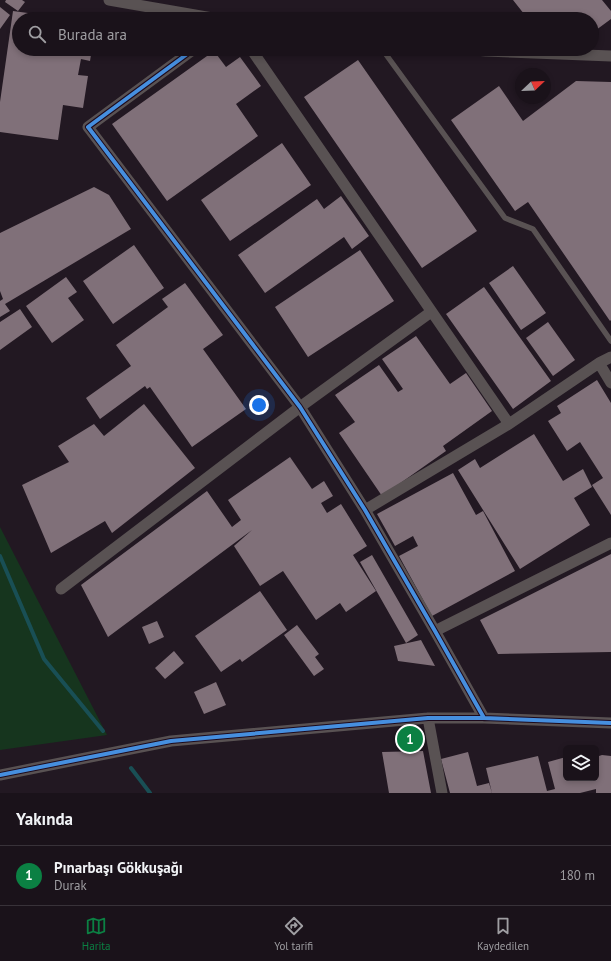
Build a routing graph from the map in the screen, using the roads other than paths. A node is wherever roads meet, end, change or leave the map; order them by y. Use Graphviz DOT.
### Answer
graph roads {
  1 [pos="109,0"];
  2 [pos="161,5"];
  3 [pos="190,12"];
  4 [pos="184,56"];
  5 [pos="256,56"];
  6 [pos="387,56"];
  7 [pos="599,56"];
  8 [pos="611,56"];
  9 [pos="431,312"];
  10 [pos="611,340"];
  11 [pos="611,356"];
  12 [pos="599,363"];
  13 [pos="611,383"];
  14 [pos="300,407"];
  15 [pos="509,424"];
  16 [pos="365,510"];
  17 [pos="611,543"];
  18 [pos="61,589"];
  19 [pos="435,631"];
  20 [pos="428,718"];
  21 [pos="484,718"];
  22 [pos="611,723"];
  23 [pos="2,778"];
  24 [pos="442,793"];
  1 -- 2 [label="street"];
  2 -- 3 [label="street"];
  4 -- 14 [label="street"];
  5 -- 9 [label="street"];
  6 -- 10 [label="lane"];
  7 -- 8 [label="street"];
  9 -- 14 [label="street"];
  9 -- 15 [label="street"];
  11 -- 12 [label="street"];
  12 -- 13 [label="street"];
  12 -- 15 [label="street"];
  14 -- 16 [label="street"];
  14 -- 18 [label="street"];
  15 -- 16 [label="street"];
  16 -- 19 [label="street"];
  17 -- 19 [label="street"];
  19 -- 21 [label="street"];
  20 -- 21 [label="street"];
  20 -- 23 [label="street"];
  20 -- 24 [label="street"];
  21 -- 22 [label="street"];
}
